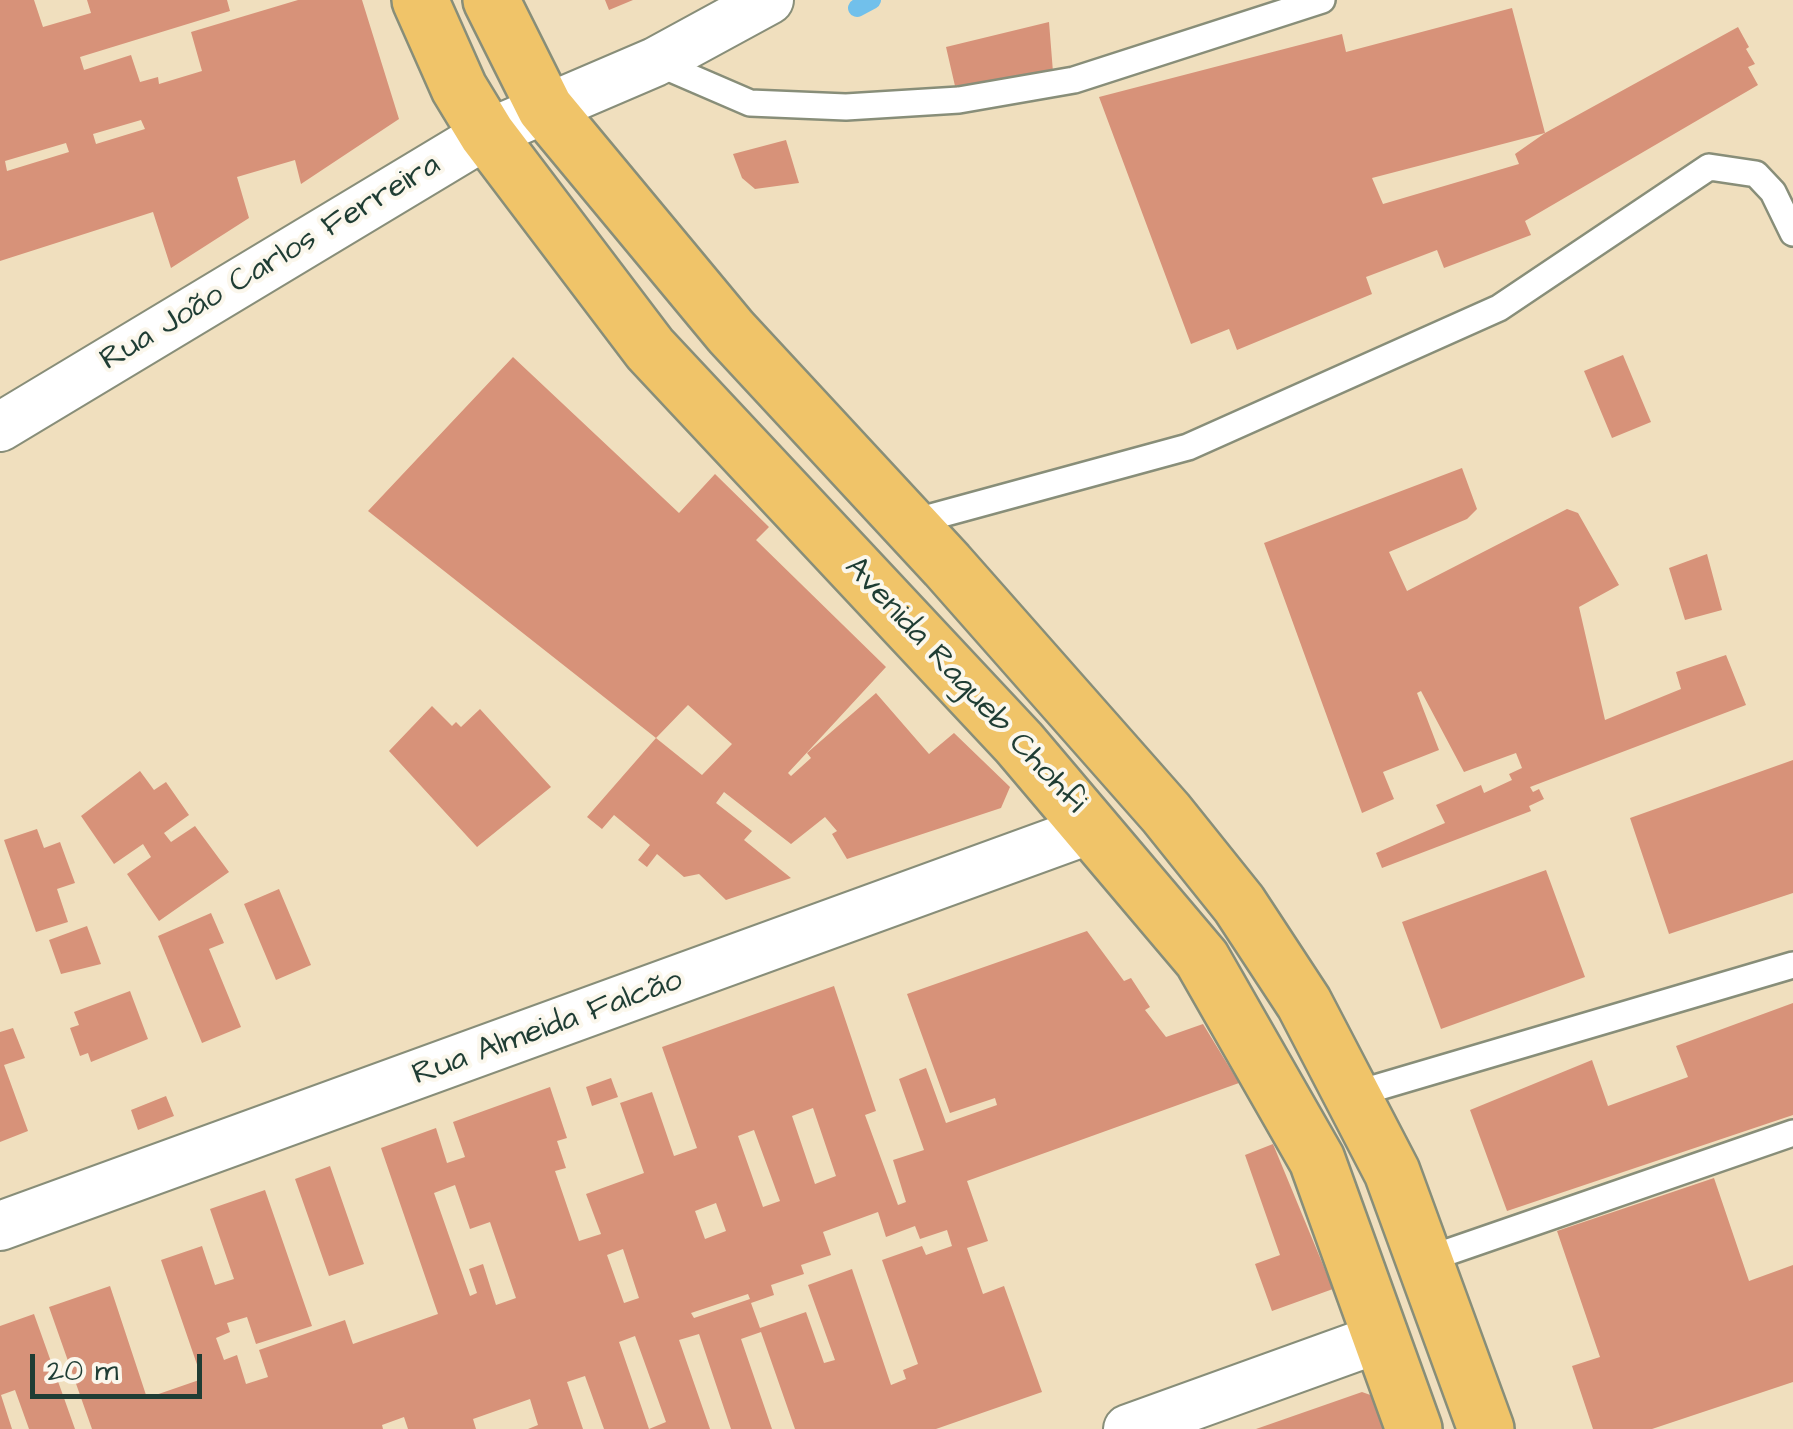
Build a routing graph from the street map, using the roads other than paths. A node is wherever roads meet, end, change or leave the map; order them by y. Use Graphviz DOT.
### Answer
graph roads {
  1 [pos="420,0"];
  2 [pos="491,0"];
  3 [pos="769,0"];
  4 [pos="1322,0"];
  5 [pos="655,62"];
  6 [pos="545,108"];
  7 [pos="488,134"];
  8 [pos="1793,233"];
  9 [pos="0,427"];
  10 [pos="910,523"];
  11 [pos="1094,828"];
  12 [pos="1793,965"];
  13 [pos="1355,1094"];
  14 [pos="1793,1134"];
  15 [pos="0,1226"];
  16 [pos="1425,1260"];
  17 [pos="1382,1338"];
  18 [pos="1128,1429"];
  19 [pos="1414,1429"];
  20 [pos="1486,1429"];
  1 -- 7 [label="main road, Avenida Ragueb Chohfi"];
  2 -- 6 [label="main road, Avenida Ragueb Chohfi"];
  3 -- 5 [label="street, Rua João Carlos Ferreira"];
  4 -- 5 [label="lane"];
  5 -- 6 [label="street, Rua João Carlos Ferreira"];
  6 -- 7 [label="street, Rua João Carlos Ferreira"];
  6 -- 10 [label="main road, Avenida Ragueb Chohfi"];
  7 -- 9 [label="street, Rua João Carlos Ferreira"];
  7 -- 11 [label="main road, Avenida Ragueb Chohfi"];
  8 -- 10 [label="lane"];
  10 -- 13 [label="main road, Avenida Ragueb Chohfi"];
  11 -- 15 [label="street, Rua Almeida Falcão"];
  11 -- 17 [label="main road, Avenida Ragueb Chohfi"];
  12 -- 13 [label="lane"];
  13 -- 16 [label="main road, Avenida Ragueb Chohfi"];
  14 -- 16 [label="lane"];
  16 -- 20 [label="main road, Avenida Ragueb Chohfi"];
  17 -- 18 [label="street"];
  17 -- 19 [label="main road, Avenida Ragueb Chohfi"];
}
